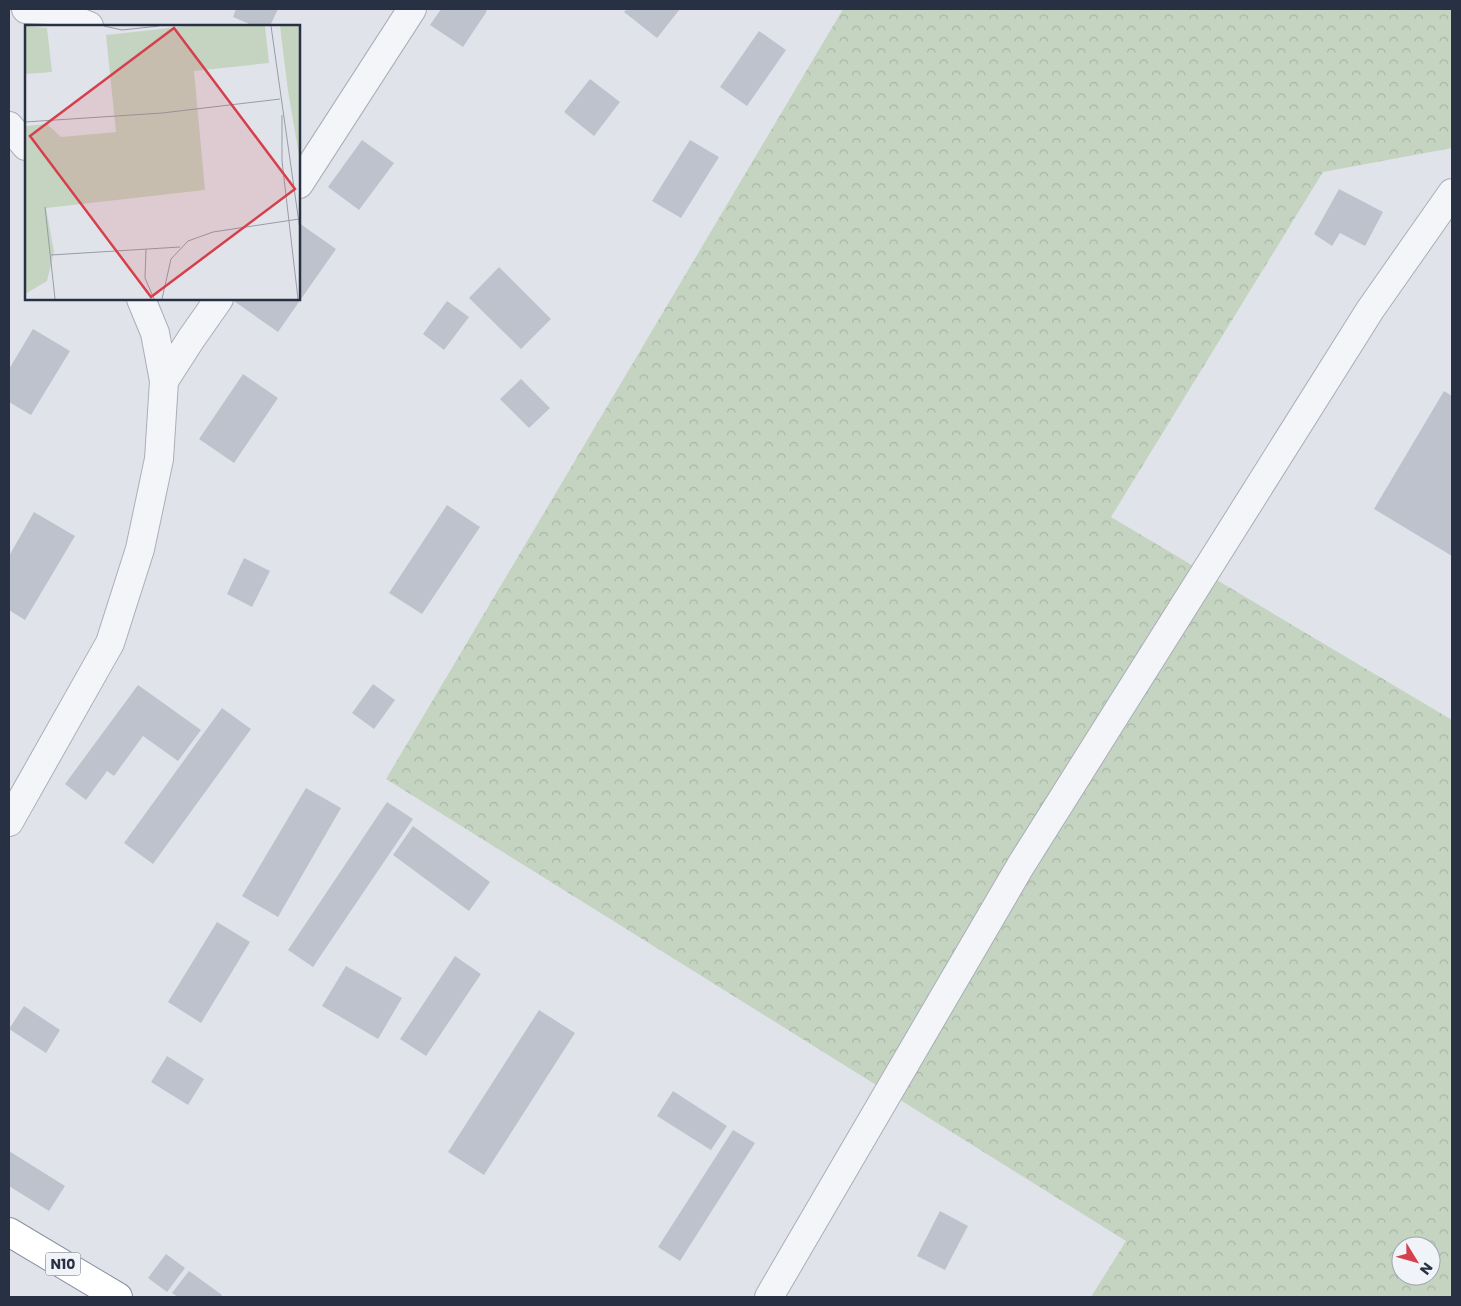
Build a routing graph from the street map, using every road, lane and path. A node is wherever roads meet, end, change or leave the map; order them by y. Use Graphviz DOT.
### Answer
graph roads {
  1 [pos="26,9"];
  2 [pos="412,9"];
  3 [pos="87,25"];
  4 [pos="9,126"];
  5 [pos="25,145"];
  6 [pos="300,181"];
  7 [pos="1452,193"];
  8 [pos="141,300"];
  9 [pos="218,300"];
  10 [pos="164,381"];
  11 [pos="9,822"];
  12 [pos="9,1232"];
  13 [pos="118,1297"];
  14 [pos="769,1297"];
  1 -- 3 [label="street"];
  2 -- 6 [label="street"];
  4 -- 5 [label="street"];
  7 -- 14 [label="street"];
  8 -- 10 [label="street"];
  9 -- 10 [label="street"];
  10 -- 11 [label="street"];
  12 -- 13 [label="highway, N10"];
}
